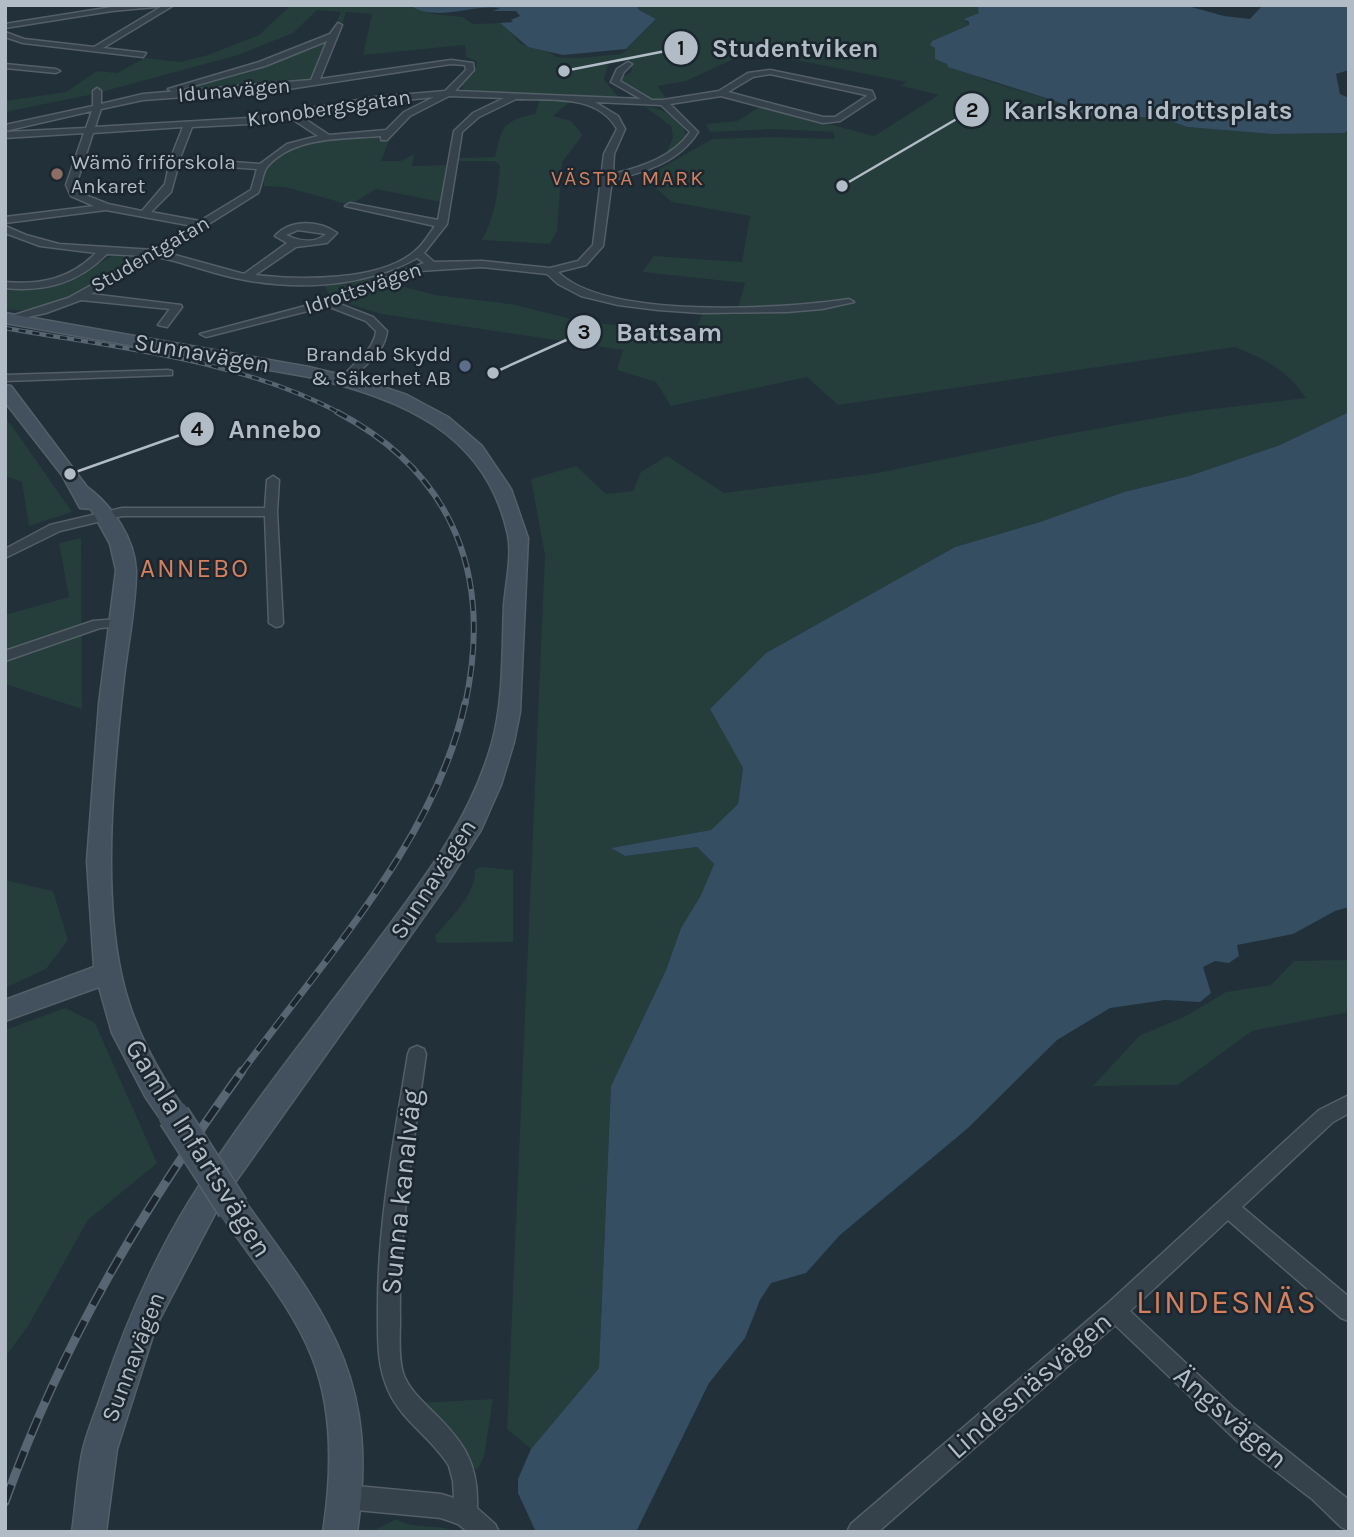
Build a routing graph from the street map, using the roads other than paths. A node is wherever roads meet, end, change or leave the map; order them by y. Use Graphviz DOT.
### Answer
graph roads {
  1 [pos="155,5"];
  2 [pos="170,5"];
  3 [pos="338,24"];
  4 [pos="5,26"];
  5 [pos="5,34"];
  6 [pos="333,36"];
  7 [pos="15,39"];
  8 [pos="5,42"];
  9 [pos="96,49"];
  10 [pos="143,55"];
  11 [pos="628,64"];
  12 [pos="5,66"];
  13 [pos="56,71"];
  14 [pos="314,83"];
  15 [pos="97,90"];
  16 [pos="448,93"];
  17 [pos="721,93"];
  18 [pos="516,96"];
  19 [pos="143,97"];
  20 [pos="585,100"];
  21 [pos="658,103"];
  22 [pos="97,109"];
  23 [pos="292,115"];
  24 [pos="188,125"];
  25 [pos="5,128"];
  26 [pos="90,130"];
  27 [pos="5,135"];
  28 [pos="327,138"];
  29 [pos="175,160"];
  30 [pos="262,167"];
  31 [pos="608,178"];
  32 [pos="350,206"];
  33 [pos="106,207"];
  34 [pos="145,213"];
  35 [pos="5,220"];
  36 [pos="200,224"];
  37 [pos="442,224"];
  38 [pos="5,229"];
  39 [pos="294,243"];
  40 [pos="104,251"];
  41 [pos="153,254"];
  42 [pos="418,254"];
  43 [pos="432,265"];
  44 [pos="551,271"];
  45 [pos="246,277"];
  46 [pos="5,285"];
  47 [pos="77,296"];
  48 [pos="849,302"];
  49 [pos="328,303"];
  50 [pos="8,318"];
  51 [pos="163,325"];
  52 [pos="206,334"];
  53 [pos="168,373"];
  54 [pos="5,377"];
  55 [pos="346,379"];
  56 [pos="5,390"];
  57 [pos="273,480"];
  58 [pos="271,512"];
  59 [pos="99,517"];
  60 [pos="5,554"];
  61 [pos="118,623"];
  62 [pos="276,623"];
  63 [pos="5,656"];
  64 [pos="108,973"];
  65 [pos="5,1011"];
  66 [pos="417,1054"];
  67 [pos="1349,1104"];
  68 [pos="1228,1208"];
  69 [pos="1115,1311"];
  70 [pos="1349,1311"];
  71 [pos="346,1497"];
  72 [pos="465,1514"];
  73 [pos="1349,1519"];
  74 [pos="89,1531"];
  75 [pos="340,1532"];
  76 [pos="487,1532"];
  77 [pos="859,1532"];
  1 -- 4 [label="street"];
  2 -- 9 [label="street"];
  3 -- 6 [label="street"];
  5 -- 7 [label="street"];
  6 -- 14 [label="street"];
  6 -- 19 [label="street"];
  7 -- 8 [label="street"];
  7 -- 9 [label="street"];
  9 -- 10 [label="street"];
  11 -- 21 [label="street"];
  12 -- 13 [label="street"];
  14 -- 16 [label="street, Idunavägen"];
  14 -- 19 [label="street, Idunavägen"];
  15 -- 22 [label="street"];
  16 -- 18 [label="street, Kronobergsgatan"];
  16 -- 23 [label="street, Kronobergsgatan"];
  16 -- 28 [label="street, Studentgatan"];
  17 -- 17 [label="street"];
  17 -- 21 [label="street, Kronobergsgatan"];
  18 -- 20 [label="street, Kronobergsgatan"];
  18 -- 37 [label="street"];
  19 -- 22 [label="street, Idunavägen"];
  20 -- 21 [label="street, Kronobergsgatan"];
  20 -- 31 [label="street, Idrottsvägen"];
  21 -- 31 [label="street"];
  22 -- 25 [label="street, Idunavägen"];
  22 -- 26 [label="street"];
  23 -- 24 [label="street, Kronobergsgatan"];
  23 -- 28 [label="street"];
  24 -- 26 [label="street, Kronobergsgatan"];
  24 -- 29 [label="street"];
  26 -- 27 [label="street, Kronobergsgatan"];
  26 -- 33 [label="street"];
  28 -- 30 [label="street, Studentgatan"];
  29 -- 30 [label="street"];
  29 -- 34 [label="street"];
  30 -- 36 [label="street, Studentgatan"];
  31 -- 44 [label="street, Idrottsvägen"];
  32 -- 37 [label="street"];
  33 -- 34 [label="street"];
  33 -- 35 [label="street"];
  34 -- 36 [label="street"];
  36 -- 41 [label="street, Studentgatan"];
  37 -- 42 [label="street"];
  38 -- 40 [label="street"];
  39 -- 45 [label="street"];
  40 -- 41 [label="street"];
  40 -- 46 [label="street"];
  41 -- 45 [label="street"];
  41 -- 47 [label="street, Studentgatan"];
  42 -- 43 [label="street"];
  42 -- 45 [label="street"];
  43 -- 44 [label="street, Idrottsvägen"];
  43 -- 49 [label="street, Idrottsvägen"];
  44 -- 48 [label="street"];
  47 -- 50 [label="street, Studentgatan"];
  47 -- 51 [label="street"];
  49 -- 52 [label="street, Idrottsvägen"];
  49 -- 55 [label="street"];
  50 -- 55 [label="main road, Sunnavägen"];
  53 -- 54 [label="street"];
  55 -- 74 [label="main road, Sunnavägen"];
  56 -- 59 [label="main road, Gamla Infartsvägen"];
  57 -- 58 [label="street"];
  58 -- 59 [label="street"];
  58 -- 62 [label="street"];
  59 -- 60 [label="street"];
  59 -- 61 [label="main road, Gamla Infartsvägen"];
  61 -- 63 [label="street"];
  61 -- 64 [label="main road, Gamla Infartsvägen"];
  64 -- 65 [label="main road"];
  64 -- 71 [label="main road, Gamla Infartsvägen, bridge"];
  66 -- 72 [label="street, Sunna kanalväg"];
  67 -- 68 [label="street, Lindesnäsvägen"];
  68 -- 69 [label="street, Lindesnäsvägen"];
  68 -- 70 [label="street"];
  69 -- 73 [label="street, Ängsvägen"];
  69 -- 77 [label="street, Lindesnäsvägen"];
  71 -- 72 [label="street"];
  71 -- 75 [label="main road, Gamla Infartsvägen"];
  72 -- 76 [label="street"];
}
